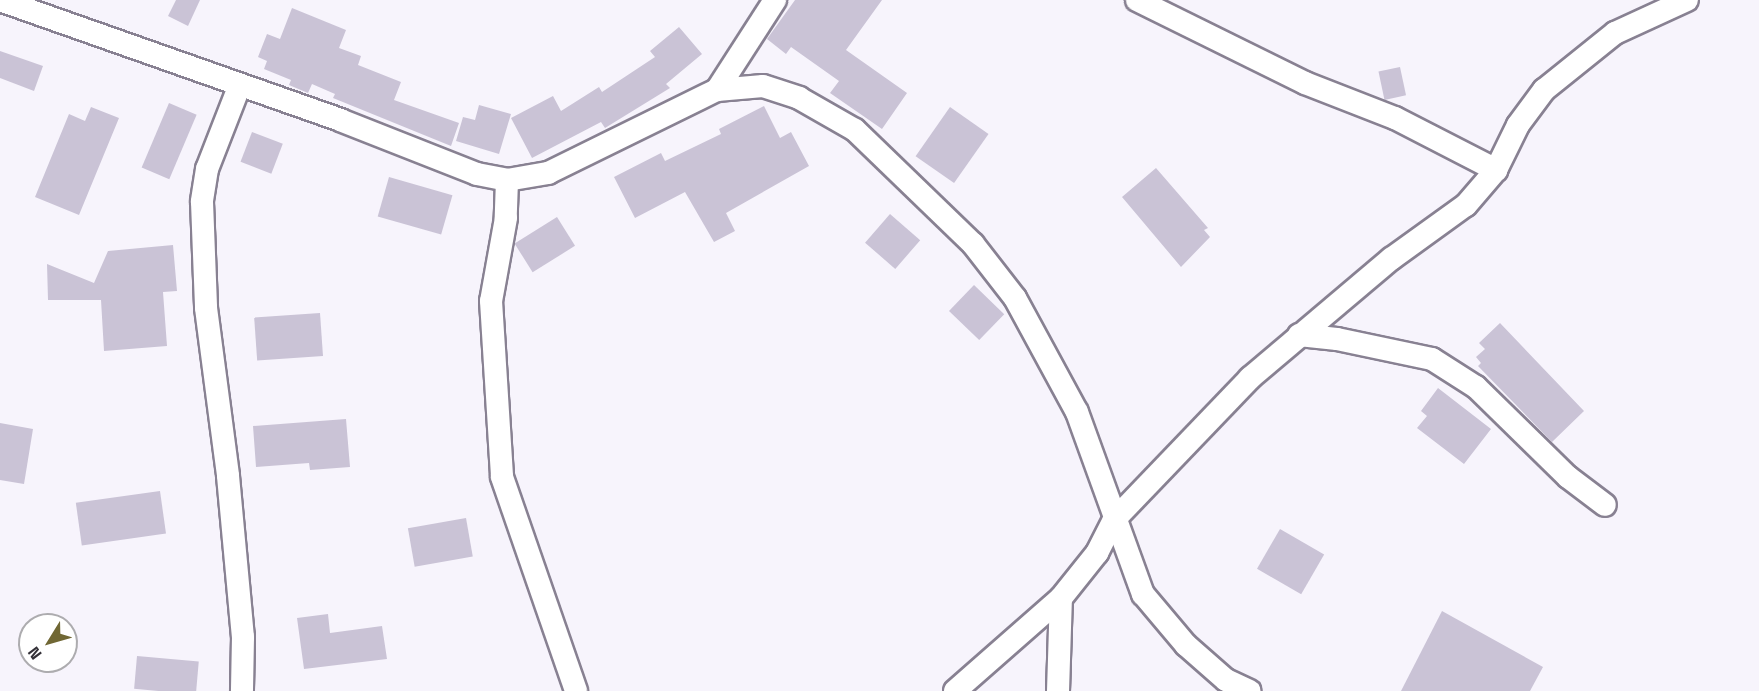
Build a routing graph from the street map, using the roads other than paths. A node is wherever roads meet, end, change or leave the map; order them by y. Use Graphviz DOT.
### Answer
graph roads {
  1 [pos="0,0"];
  2 [pos="775,0"];
  3 [pos="1137,0"];
  4 [pos="1687,0"];
  5 [pos="239,87"];
  6 [pos="717,90"];
  7 [pos="1496,170"];
  8 [pos="507,180"];
  9 [pos="1299,335"];
  10 [pos="1605,505"];
  11 [pos="1114,520"];
  12 [pos="1061,598"];
  13 [pos="242,691"];
  14 [pos="576,691"];
  15 [pos="955,691"];
  16 [pos="1058,691"];
  17 [pos="1250,691"];
  1 -- 5 [label="street"];
  2 -- 6 [label="street"];
  3 -- 7 [label="street"];
  4 -- 7 [label="street"];
  5 -- 8 [label="street"];
  5 -- 13 [label="street"];
  6 -- 8 [label="street"];
  6 -- 11 [label="street"];
  7 -- 9 [label="street"];
  8 -- 14 [label="street"];
  9 -- 10 [label="street"];
  9 -- 11 [label="street"];
  11 -- 12 [label="street"];
  11 -- 17 [label="street"];
  12 -- 15 [label="street"];
  12 -- 16 [label="street"];
}
